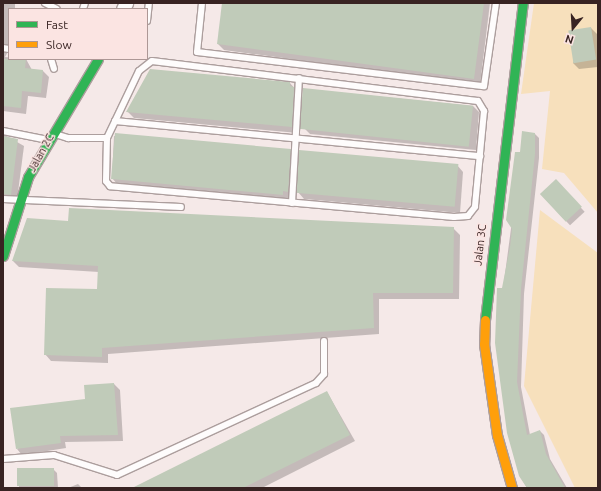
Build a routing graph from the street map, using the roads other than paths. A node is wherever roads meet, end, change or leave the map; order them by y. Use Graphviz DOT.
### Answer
graph roads {
  1 [pos="45,3"];
  2 [pos="202,3"];
  3 [pos="496,3"];
  4 [pos="522,3"];
  5 [pos="55,8"];
  6 [pos="51,60"];
  7 [pos="97,60"];
  8 [pos="54,69"];
  9 [pos="299,78"];
  10 [pos="115,121"];
  11 [pos="3,131"];
  12 [pos="50,136"];
  13 [pos="107,138"];
  14 [pos="296,138"];
  15 [pos="480,156"];
  16 [pos="3,199"];
  17 [pos="19,200"];
  18 [pos="292,203"];
  19 [pos="180,207"];
  20 [pos="3,256"];
  21 [pos="324,341"];
  22 [pos="3,459"];
  23 [pos="512,488"];
  1 -- 5 [label="lane"];
  2 -- 3 [label="lane"];
  4 -- 23 [label="street, Jalan 3C"];
  6 -- 8 [label="lane"];
  7 -- 12 [label="street, Jalan 2C"];
  9 -- 10 [label="lane"];
  9 -- 14 [label="lane"];
  9 -- 15 [label="lane"];
  10 -- 13 [label="lane"];
  10 -- 14 [label="lane"];
  11 -- 12 [label="lane"];
  12 -- 13 [label="lane"];
  12 -- 17 [label="street, Jalan 2C"];
  13 -- 18 [label="lane"];
  14 -- 15 [label="lane"];
  14 -- 18 [label="lane"];
  15 -- 18 [label="lane"];
  16 -- 17 [label="lane"];
  17 -- 19 [label="lane"];
  17 -- 20 [label="street, Jalan 2C"];
  21 -- 22 [label="lane"];
}
